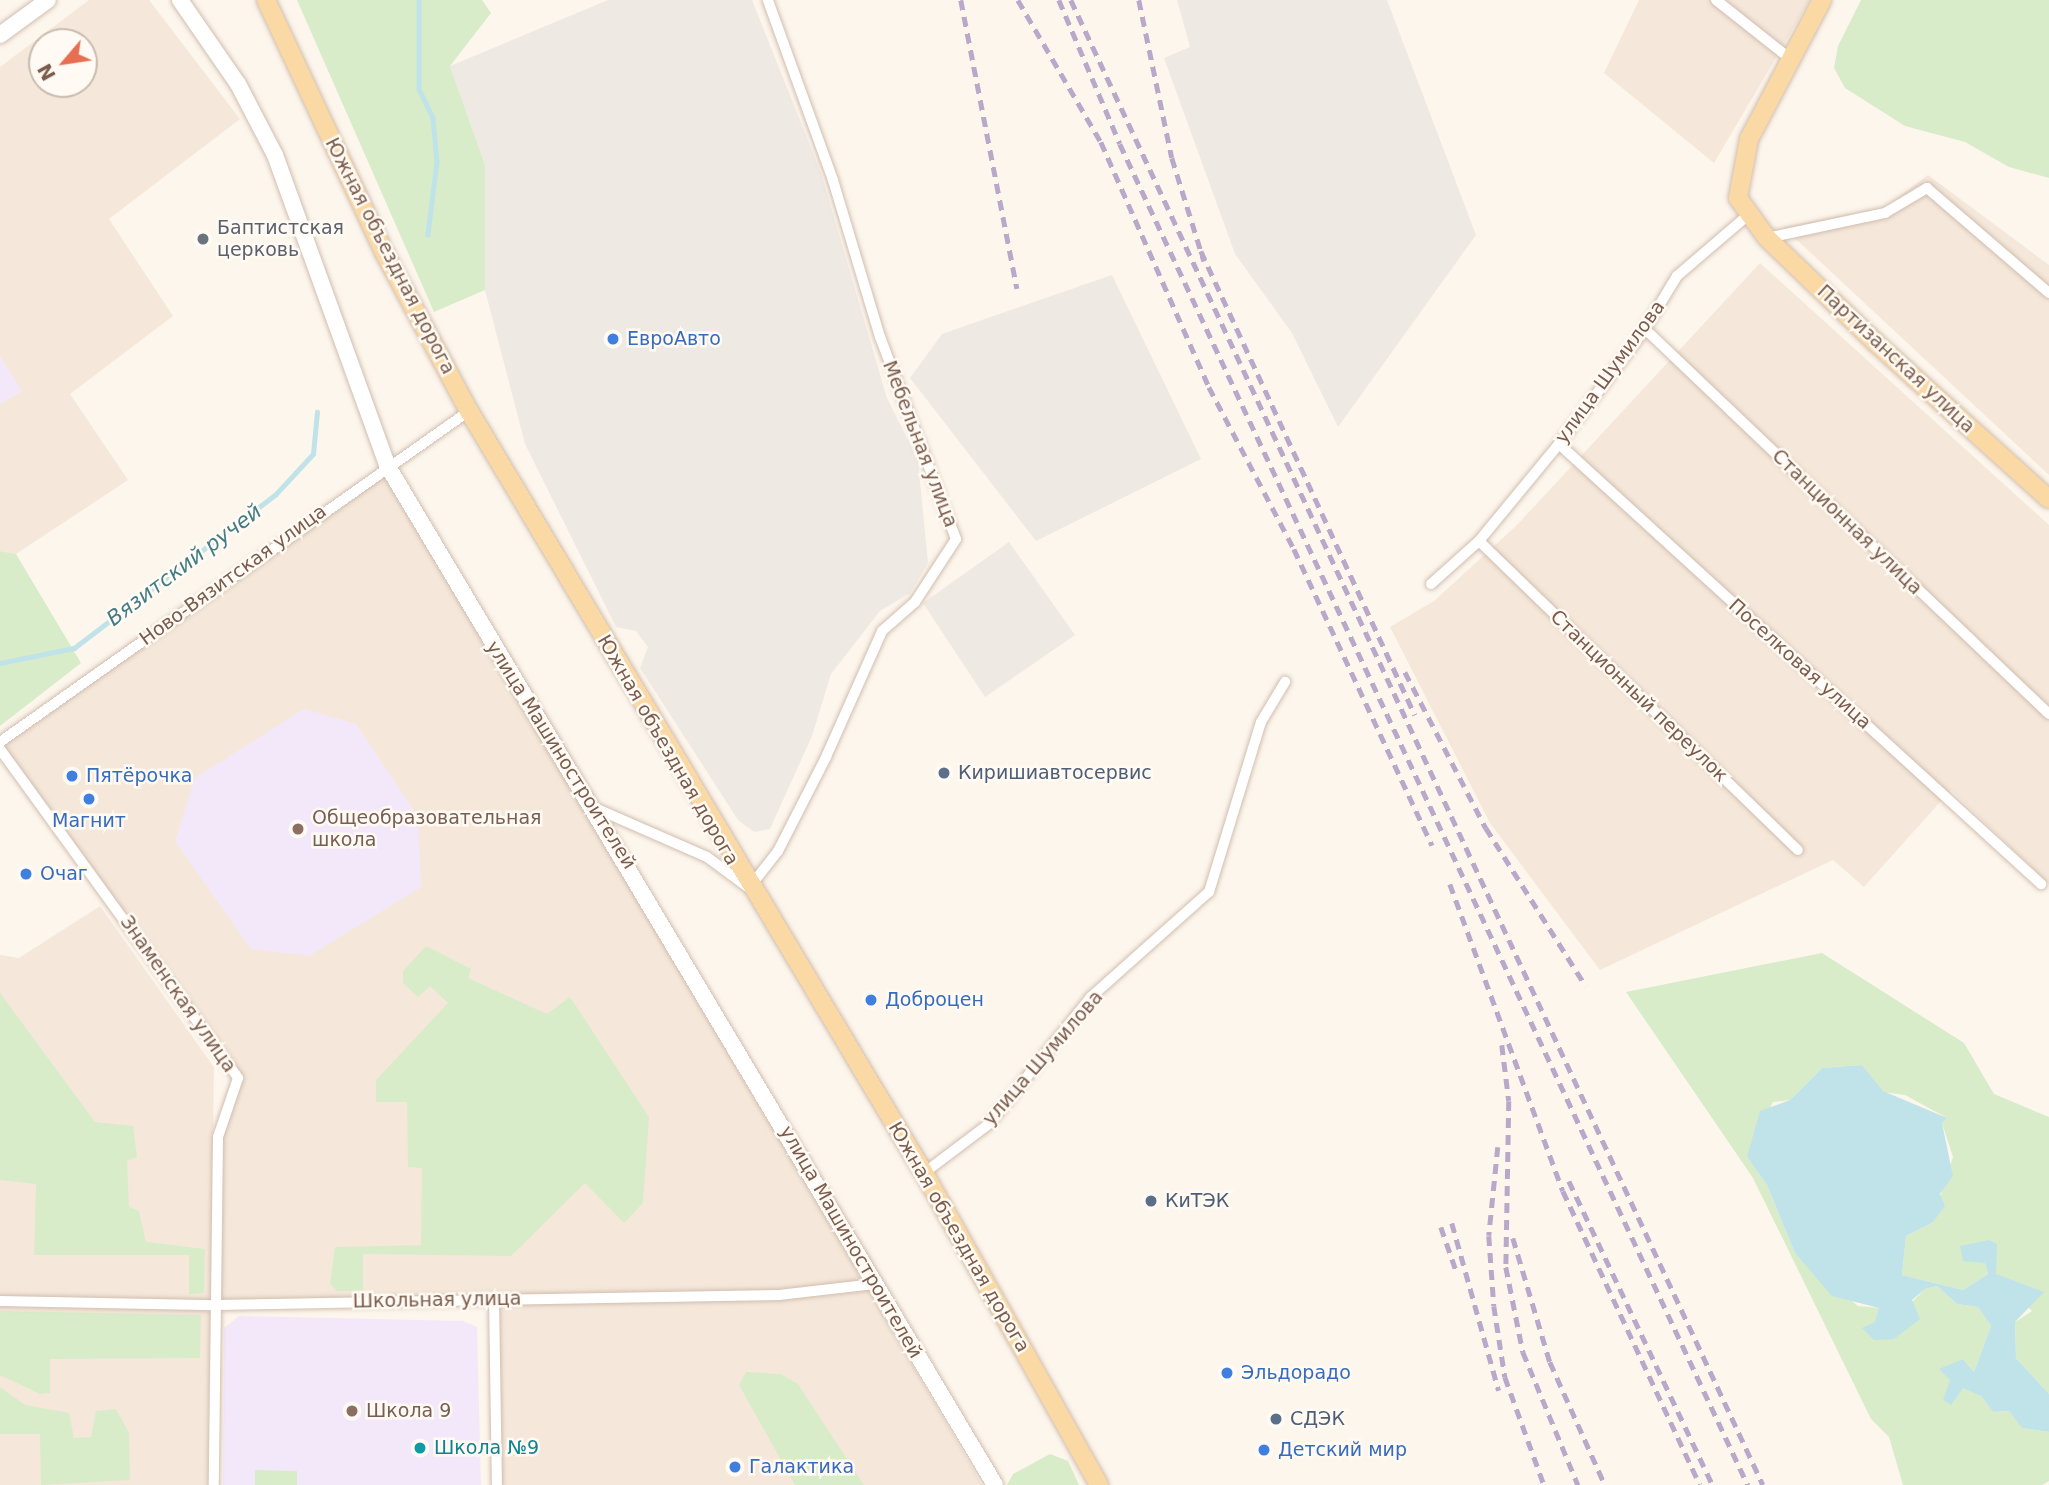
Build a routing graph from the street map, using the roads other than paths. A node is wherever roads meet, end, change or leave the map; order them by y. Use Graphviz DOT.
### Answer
graph roads {
  1 [pos="48,0"];
  2 [pos="180,0"];
  3 [pos="266,0"];
  4 [pos="768,0"];
  5 [pos="1716,0"];
  6 [pos="1822,0"];
  7 [pos="0,35"];
  8 [pos="1788,57"];
  9 [pos="1747,216"];
  10 [pos="1767,238"];
  11 [pos="2049,293"];
  12 [pos="1646,329"];
  13 [pos="469,411"];
  14 [pos="1559,443"];
  15 [pos="387,465"];
  16 [pos="2049,499"];
  17 [pos="1479,541"];
  18 [pos="1431,584"];
  19 [pos="1285,682"];
  20 [pos="2049,714"];
  21 [pos="0,742"];
  22 [pos="0,749"];
  23 [pos="595,808"];
  24 [pos="1798,850"];
  25 [pos="2041,884"];
  26 [pos="749,888"];
  27 [pos="924,1173"];
  28 [pos="874,1284"];
  29 [pos="494,1299"];
  30 [pos="0,1301"];
  31 [pos="216,1305"];
  32 [pos="214,1485"];
  33 [pos="497,1485"];
  34 [pos="995,1485"];
  35 [pos="1099,1485"];
  1 -- 7 [label="street"];
  2 -- 15 [label="street, улица Машиностроителей"];
  3 -- 13 [label="main road, Южная объездная дорога"];
  4 -- 26 [label="street, Мебельная улица"];
  5 -- 8 [label="street"];
  6 -- 8 [label="main road"];
  8 -- 9 [label="main road"];
  9 -- 10 [label="main road, Партизанская улица"];
  9 -- 12 [label="street, улица Шумилова"];
  10 -- 11 [label="street"];
  10 -- 16 [label="main road, Партизанская улица"];
  12 -- 14 [label="street, улица Шумилова"];
  12 -- 20 [label="street, Станционная улица"];
  13 -- 15 [label="street, Ново-Вязитская улица"];
  13 -- 26 [label="main road, Южная объездная дорога"];
  14 -- 17 [label="street, улица Шумилова"];
  14 -- 25 [label="street, Поселковая улица"];
  15 -- 21 [label="street, Ново-Вязитская улица"];
  15 -- 23 [label="street, улица Машиностроителей"];
  17 -- 18 [label="street, улица Шумилова"];
  17 -- 24 [label="street, Станционный переулок"];
  19 -- 27 [label="street, улица Шумилова"];
  22 -- 31 [label="street, Знаменская улица"];
  23 -- 26 [label="street"];
  23 -- 28 [label="street, улица Машиностроителей"];
  26 -- 27 [label="main road, Южная объездная дорога"];
  27 -- 35 [label="main road, Южная объездная дорога"];
  28 -- 29 [label="street, Школьная улица"];
  28 -- 34 [label="street, улица Машиностроителей"];
  29 -- 31 [label="street, Школьная улица"];
  29 -- 33 [label="street"];
  30 -- 31 [label="street, Школьная улица"];
  31 -- 32 [label="street, Знаменская улица"];
}
